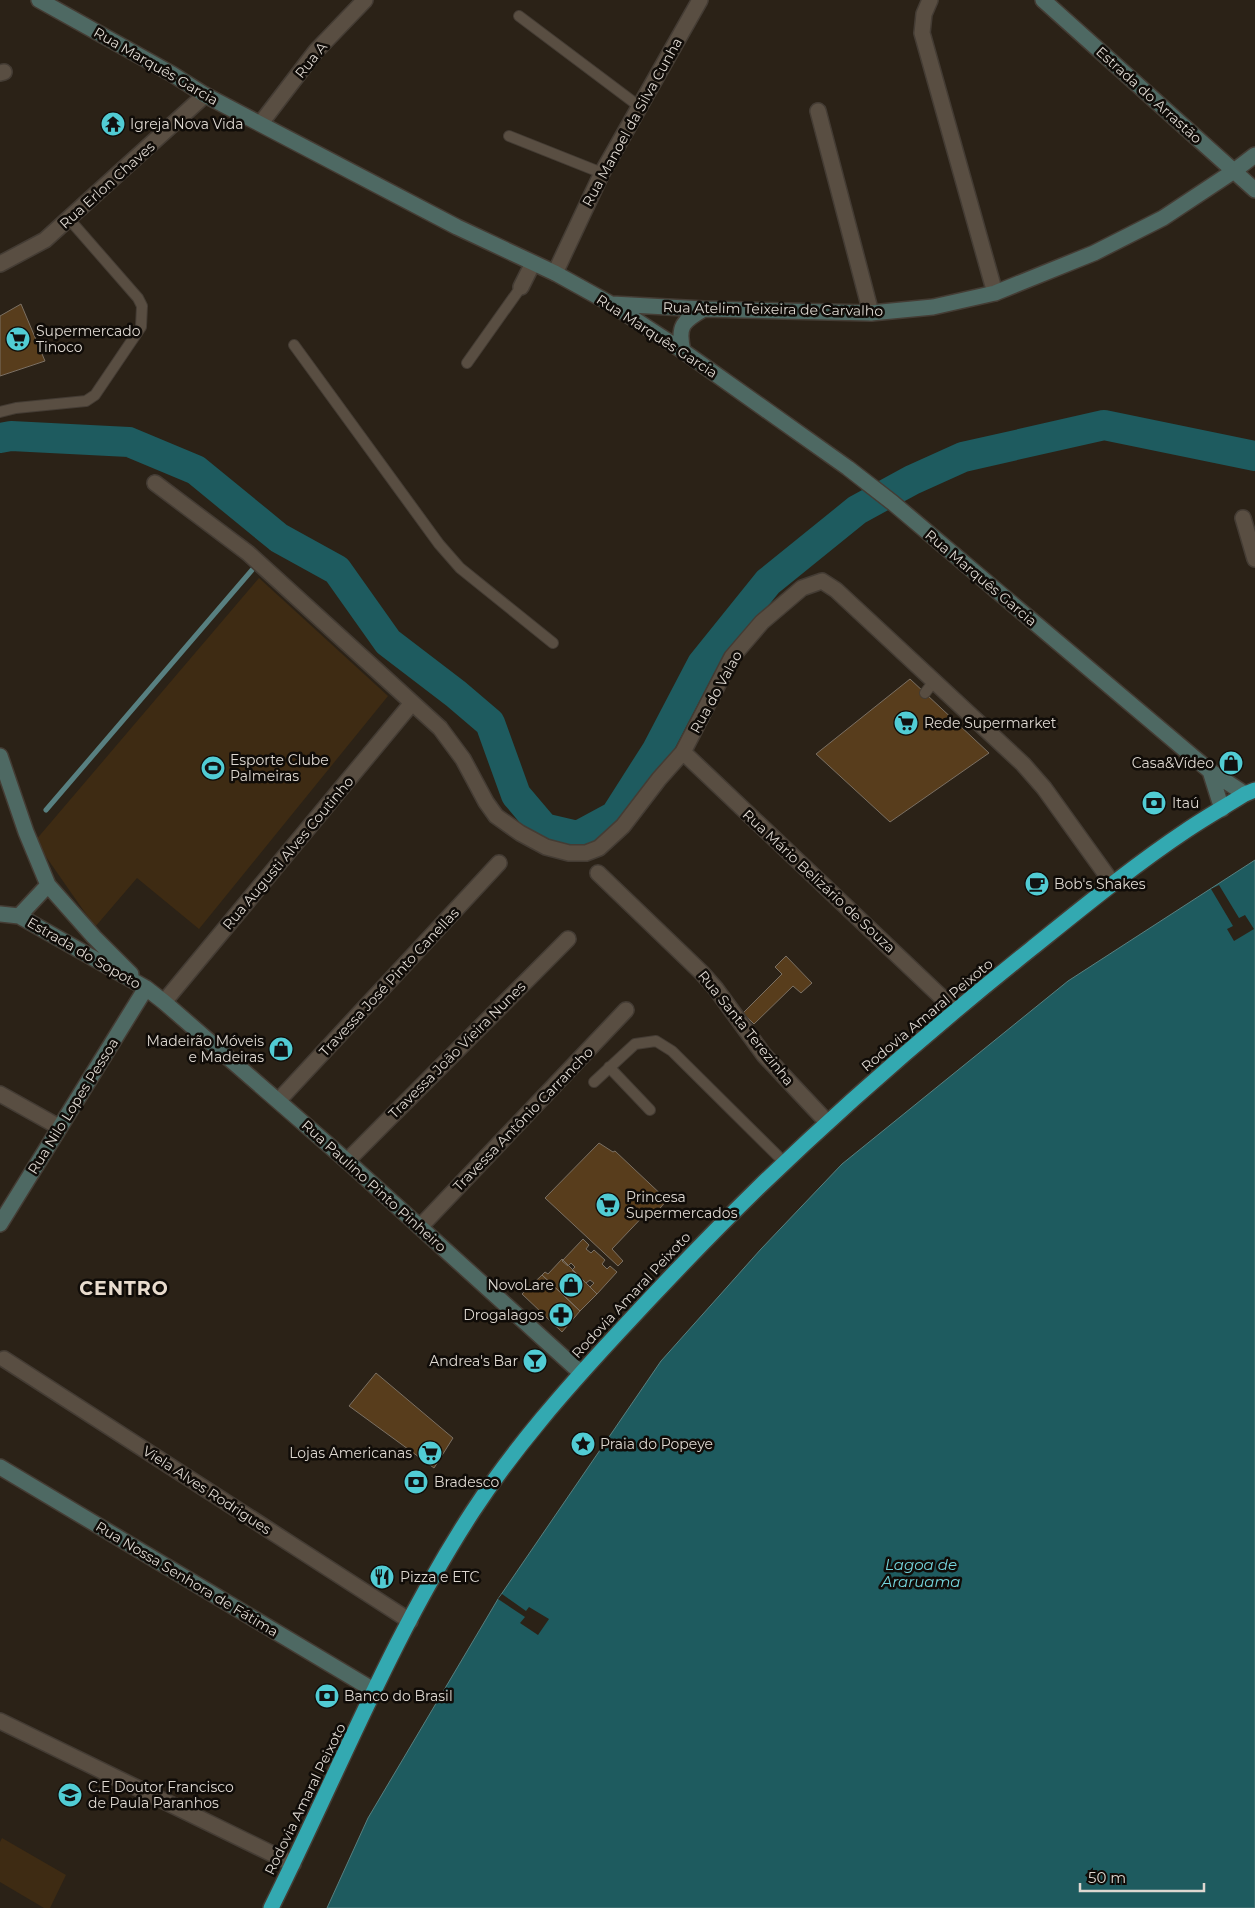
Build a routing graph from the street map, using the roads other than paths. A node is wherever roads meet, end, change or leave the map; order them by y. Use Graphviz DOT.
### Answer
graph roads {
  1 [pos="39,0"];
  2 [pos="365,0"];
  3 [pos="700,0"];
  4 [pos="930,0"];
  5 [pos="1043,0"];
  6 [pos="519,16"];
  7 [pos="206,95"];
  8 [pos="640,107"];
  9 [pos="818,111"];
  10 [pos="261,123"];
  11 [pos="509,136"];
  12 [pos="1255,155"];
  13 [pos="1234,172"];
  14 [pos="602,173"];
  15 [pos="1255,190"];
  16 [pos="69,219"];
  17 [pos="533,263"];
  18 [pos="0,264"];
  19 [pos="555,273"];
  20 [pos="521,287"];
  21 [pos="994,293"];
  22 [pos="611,304"];
  23 [pos="704,309"];
  24 [pos="870,313"];
  25 [pos="294,345"];
  26 [pos="683,351"];
  27 [pos="467,363"];
  28 [pos="0,412"];
  29 [pos="155,483"];
  30 [pos="1243,518"];
  31 [pos="1255,559"];
  32 [pos="553,643"];
  33 [pos="934,681"];
  34 [pos="925,694"];
  35 [pos="412,703"];
  36 [pos="683,752"];
  37 [pos="0,756"];
  38 [pos="1210,771"];
  39 [pos="1250,792"];
  40 [pos="1222,808"];
  41 [pos="499,863"];
  42 [pos="598,873"];
  43 [pos="1113,884"];
  44 [pos="48,885"];
  45 [pos="0,914"];
  46 [pos="19,916"];
  47 [pos="94,937"];
  48 [pos="568,939"];
  49 [pos="78,950"];
  50 [pos="146,988"];
  51 [pos="164,1002"];
  52 [pos="626,1010"];
  53 [pos="955,1010"];
  54 [pos="609,1067"];
  55 [pos="594,1082"];
  56 [pos="0,1094"];
  57 [pos="279,1100"];
  58 [pos="650,1110"];
  59 [pos="827,1122"];
  60 [pos="60,1127"];
  61 [pos="347,1161"];
  62 [pos="784,1162"];
  63 [pos="1,1220"];
  64 [pos="420,1227"];
  65 [pos="4,1359"];
  66 [pos="581,1373"];
  67 [pos="0,1467"];
  68 [pos="410,1621"];
  69 [pos="375,1691"];
  70 [pos="0,1721"];
  71 [pos="293,1864"];
  72 [pos="271,1908"];
  1 -- 7 [label="street, Rua Marquês Garcia"];
  2 -- 10 [label="street, Rua A"];
  3 -- 8 [label="street, Rua Manoel da Silva Cunha"];
  4 -- 21 [label="street"];
  5 -- 13 [label="street, Estrada do Arrastão"];
  6 -- 8 [label="lane"];
  7 -- 10 [label="street, Rua Marquês Garcia"];
  7 -- 16 [label="street, Rua Erlon Chaves"];
  8 -- 14 [label="street, Rua Manoel da Silva Cunha"];
  9 -- 24 [label="street"];
  10 -- 17 [label="street, Rua Marquês Garcia"];
  11 -- 14 [label="lane"];
  12 -- 13 [label="street, Rua Atelim Teixeira de Carvalho"];
  13 -- 15 [label="street, Estrada do Arrastão"];
  13 -- 21 [label="street, Rua Atelim Teixeira de Carvalho"];
  14 -- 19 [label="street, Rua Manoel da Silva Cunha"];
  16 -- 18 [label="street, Rua Erlon Chaves"];
  16 -- 28 [label="lane"];
  17 -- 19 [label="street, Rua Marquês Garcia"];
  17 -- 20 [label="street"];
  19 -- 22 [label="street, Rua Marquês Garcia"];
  20 -- 27 [label="lane"];
  21 -- 24 [label="street, Rua Atelim Teixeira de Carvalho"];
  22 -- 23 [label="street, Rua Atelim Teixeira de Carvalho"];
  22 -- 26 [label="street, Rua Marquês Garcia"];
  23 -- 24 [label="street, Rua Atelim Teixeira de Carvalho"];
  23 -- 26 [label="street"];
  25 -- 32 [label="lane"];
  26 -- 38 [label="street, Rua Marquês Garcia"];
  29 -- 35 [label="street, Rua do Valao"];
  30 -- 31 [label="street"];
  33 -- 34 [label="lane"];
  33 -- 36 [label="street, Rua do Valao"];
  33 -- 43 [label="street"];
  35 -- 36 [label="street, Rua do Valao"];
  35 -- 51 [label="street, Rua Augusti Alves Coutinho"];
  36 -- 53 [label="street, Rua Mário Belizário de Souza"];
  37 -- 44 [label="street"];
  38 -- 39 [label="street, Rua Marquês Garcia"];
  38 -- 40 [label="street"];
  39 -- 40 [label="highway, Rodovia Amaral Peixoto"];
  40 -- 43 [label="highway, Rodovia Amaral Peixoto"];
  41 -- 57 [label="street, Travessa José Pinto Canellas"];
  42 -- 59 [label="street, Rua Santa Terezinha"];
  43 -- 53 [label="highway, Rodovia Amaral Peixoto"];
  44 -- 46 [label="street"];
  44 -- 47 [label="street"];
  45 -- 46 [label="street, Estrada do Sopoto"];
  46 -- 49 [label="street, Estrada do Sopoto"];
  47 -- 49 [label="street"];
  47 -- 50 [label="street"];
  48 -- 61 [label="street, Travessa João Vieira Nunes"];
  49 -- 50 [label="street, Estrada do Sopoto"];
  50 -- 51 [label="street, Estrada do Sopoto"];
  50 -- 60 [label="street, Rua Nilo Lopes Pessoa"];
  51 -- 57 [label="street, Rua Paulino Pinto Pinheiro"];
  52 -- 64 [label="street, Travessa Antônio Carrancho"];
  53 -- 59 [label="highway, Rodovia Amaral Peixoto"];
  54 -- 55 [label="lane"];
  54 -- 58 [label="lane"];
  54 -- 62 [label="lane"];
  56 -- 60 [label="street"];
  57 -- 61 [label="street, Rua Paulino Pinto Pinheiro"];
  59 -- 62 [label="highway, Rodovia Amaral Peixoto"];
  60 -- 63 [label="street, Rua Nilo Lopes Pessoa"];
  61 -- 64 [label="street, Rua Paulino Pinto Pinheiro"];
  62 -- 66 [label="highway, Rodovia Amaral Peixoto"];
  64 -- 66 [label="street, Rua Paulino Pinto Pinheiro"];
  65 -- 68 [label="street, Viela Alves Rodrigues"];
  66 -- 68 [label="highway, Rodovia Amaral Peixoto"];
  67 -- 69 [label="street, Rua Nossa Senhora de Fátima"];
  68 -- 69 [label="highway, Rodovia Amaral Peixoto"];
  69 -- 71 [label="highway, Rodovia Amaral Peixoto"];
  70 -- 71 [label="street"];
  71 -- 72 [label="highway, Rodovia Amaral Peixoto"];
}
